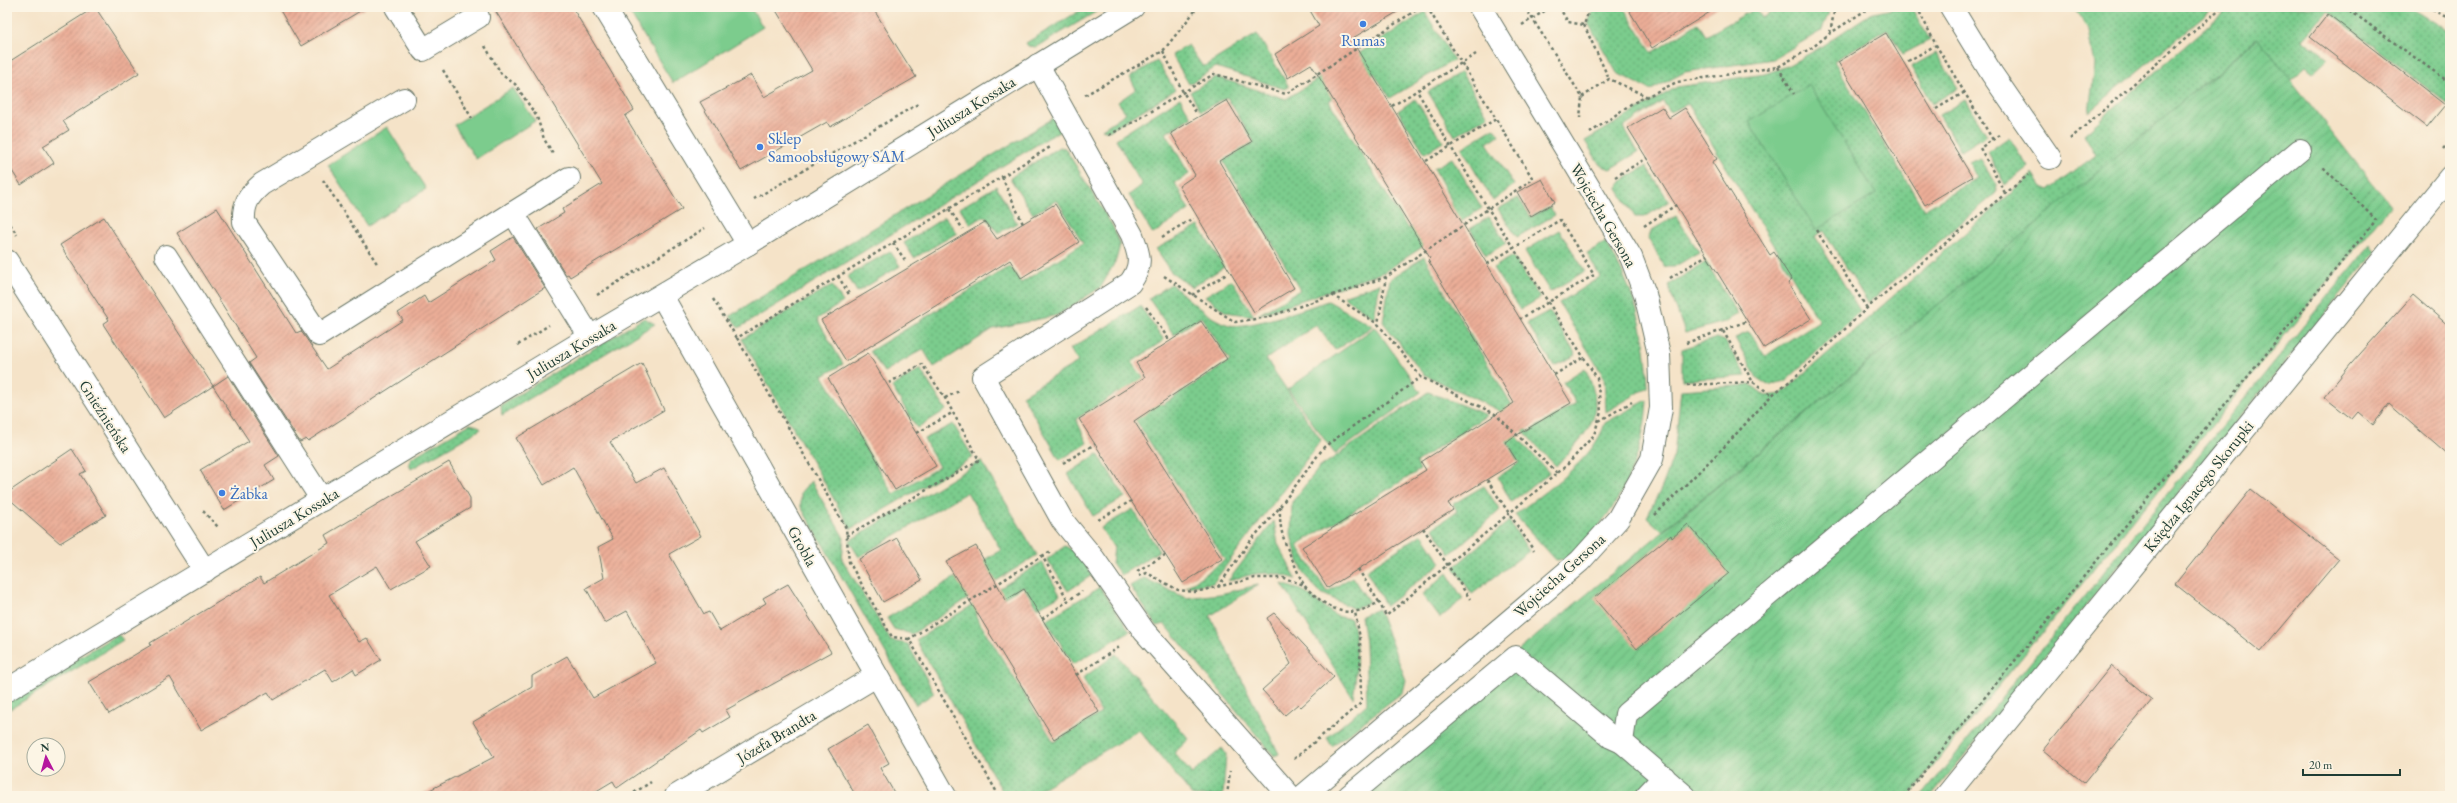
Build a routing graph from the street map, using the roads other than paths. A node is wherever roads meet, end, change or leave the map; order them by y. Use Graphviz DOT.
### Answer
graph roads {
  1 [pos="396,7"];
  2 [pos="604,7"];
  3 [pos="1134,7"];
  4 [pos="1480,7"];
  5 [pos="1951,7"];
  6 [pos="475,19"];
  7 [pos="1038,65"];
  8 [pos="404,98"];
  9 [pos="2300,150"];
  10 [pos="2050,158"];
  11 [pos="2450,177"];
  12 [pos="568,178"];
  13 [pos="513,213"];
  14 [pos="748,244"];
  15 [pos="166,256"];
  16 [pos="7,261"];
  17 [pos="662,296"];
  18 [pos="590,337"];
  19 [pos="322,500"];
  20 [pos="205,571"];
  21 [pos="876,676"];
  22 [pos="7,690"];
  23 [pos="1622,742"];
  24 [pos="1664,777"];
  25 [pos="676,796"];
  26 [pos="945,796"];
  27 [pos="1290,796"];
  28 [pos="1303,796"];
  29 [pos="1349,796"];
  30 [pos="1646,796"];
  31 [pos="1686,796"];
  32 [pos="1946,796"];
  1 -- 6 [label="street"];
  2 -- 14 [label="street"];
  3 -- 7 [label="street, Juliusza Kossaka"];
  4 -- 28 [label="street, Wojciecha Gersona"];
  5 -- 10 [label="street"];
  7 -- 14 [label="street, Juliusza Kossaka"];
  7 -- 27 [label="street"];
  8 -- 13 [label="street"];
  9 -- 23 [label="street"];
  11 -- 32 [label="street, Księdza Ignacego Skorupki"];
  12 -- 13 [label="street"];
  13 -- 18 [label="street"];
  14 -- 17 [label="street, Juliusza Kossaka"];
  15 -- 19 [label="street"];
  16 -- 20 [label="street, Gnieźnieńska"];
  17 -- 18 [label="street, Juliusza Kossaka"];
  17 -- 21 [label="street, Grobla"];
  18 -- 19 [label="street, Juliusza Kossaka"];
  19 -- 20 [label="street, Juliusza Kossaka"];
  20 -- 22 [label="street, Juliusza Kossaka"];
  21 -- 25 [label="street, Józefa Brandta"];
  21 -- 26 [label="street, Grobla"];
  23 -- 24 [label="street"];
  23 -- 29 [label="street"];
  24 -- 30 [label="street"];
  24 -- 31 [label="street"];
}
